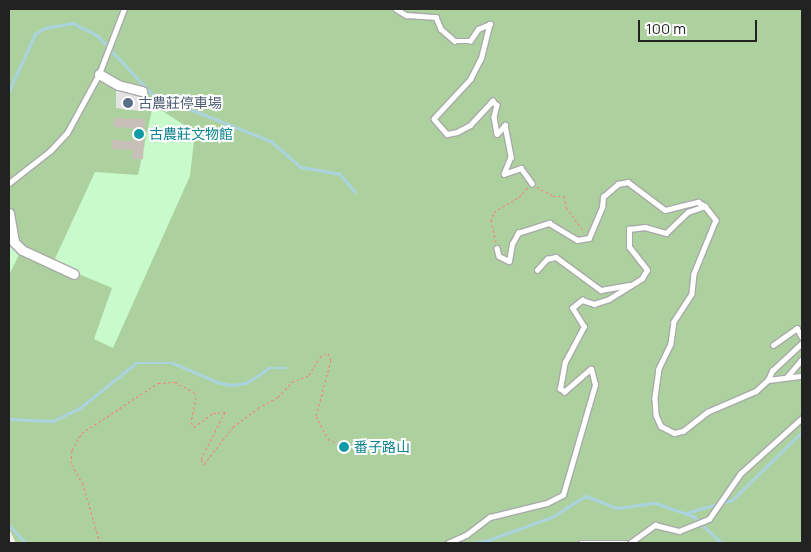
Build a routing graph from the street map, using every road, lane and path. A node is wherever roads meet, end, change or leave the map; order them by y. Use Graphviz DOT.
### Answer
graph roads {
  1 [pos="124,9"];
  2 [pos="396,9"];
  3 [pos="99,74"];
  4 [pos="142,91"];
  5 [pos="9,183"];
  6 [pos="532,183"];
  7 [pos="705,206"];
  8 [pos="9,213"];
  9 [pos="589,238"];
  10 [pos="497,248"];
  11 [pos="537,270"];
  12 [pos="74,274"];
  13 [pos="631,285"];
  14 [pos="802,337"];
  15 [pos="802,343"];
  16 [pos="774,345"];
  17 [pos="802,359"];
  18 [pos="802,376"];
  19 [pos="787,377"];
  20 [pos="768,380"];
  21 [pos="802,418"];
  22 [pos="344,447"];
  23 [pos="100,543"];
  24 [pos="448,543"];
  25 [pos="580,543"];
  26 [pos="628,543"];
  1 -- 3 [label="lane"];
  2 -- 6 [label="lane"];
  3 -- 4 [label="street"];
  3 -- 5 [label="lane"];
  6 -- 9 [label="path"];
  6 -- 10 [label="path"];
  7 -- 9 [label="lane"];
  7 -- 13 [label="lane"];
  7 -- 20 [label="lane"];
  8 -- 12 [label="street"];
  9 -- 10 [label="lane"];
  11 -- 13 [label="lane"];
  13 -- 24 [label="lane"];
  14 -- 16 [label="lane"];
  15 -- 20 [label="lane"];
  17 -- 19 [label="lane"];
  18 -- 19 [label="lane"];
  19 -- 20 [label="lane"];
  21 -- 26 [label="lane"];
  22 -- 23 [label="path"];
  25 -- 26 [label="lane"];
}
